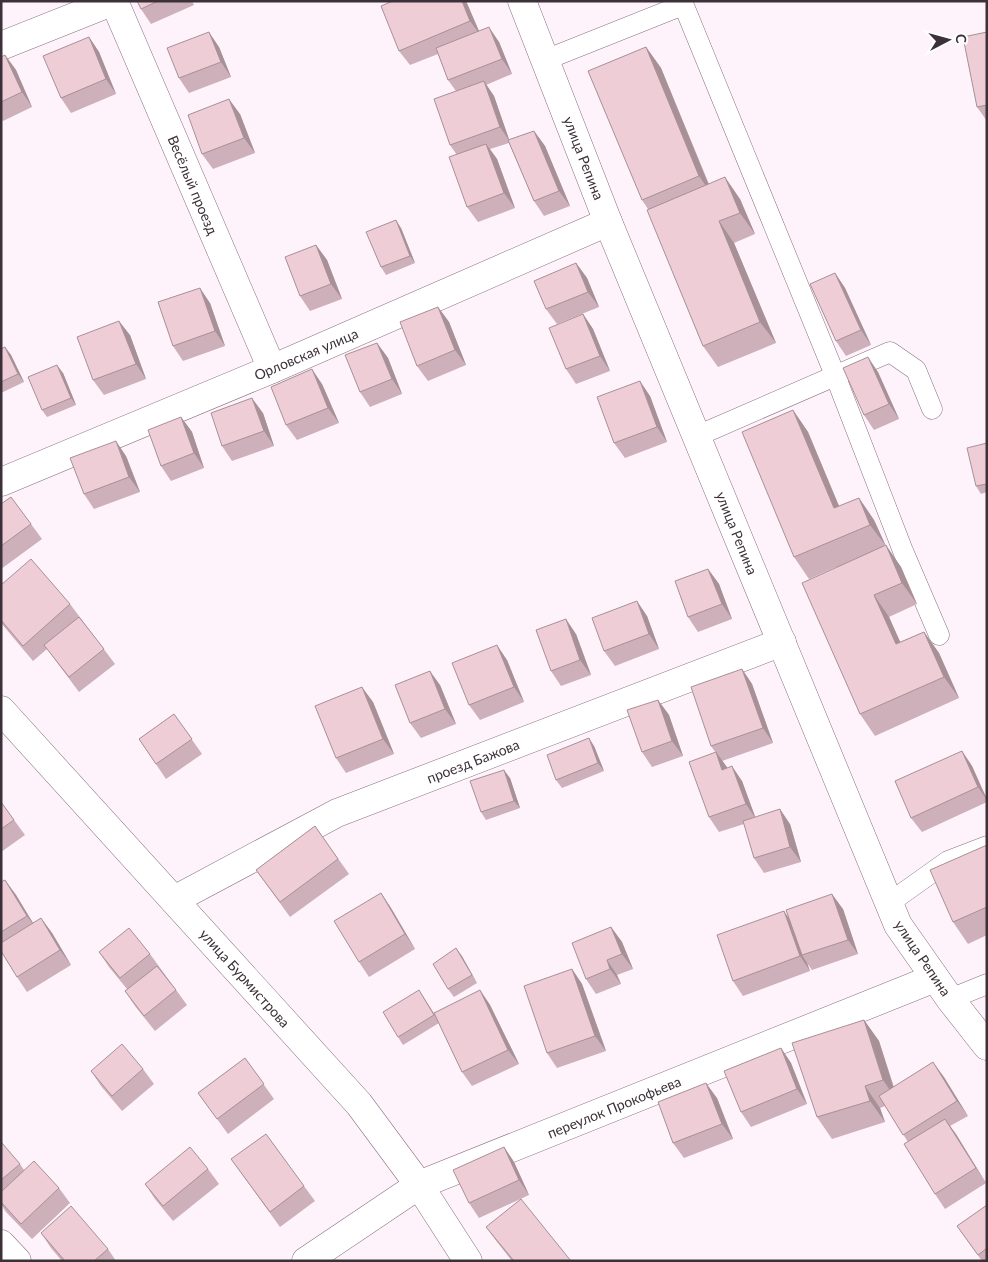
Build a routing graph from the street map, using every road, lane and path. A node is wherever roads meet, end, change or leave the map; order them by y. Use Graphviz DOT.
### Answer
graph roads {
  1 [pos="114,1"];
  2 [pos="522,1"];
  3 [pos="682,3"];
  4 [pos="1,46"];
  5 [pos="546,60"];
  6 [pos="608,222"];
  7 [pos="272,370"];
  8 [pos="835,376"];
  9 [pos="932,409"];
  10 [pos="697,436"];
  11 [pos="1,482"];
  12 [pos="939,635"];
  13 [pos="782,642"];
  14 [pos="1,710"];
  15 [pos="987,846"];
  16 [pos="174,900"];
  17 [pos="889,904"];
  18 [pos="987,984"];
  19 [pos="943,989"];
  20 [pos="987,1046"];
  21 [pos="420,1185"];
  22 [pos="1,1244"];
  23 [pos="17,1261"];
  24 [pos="306,1261"];
  25 [pos="468,1261"];
  1 -- 4 [label="street, Весёлый проезд"];
  1 -- 7 [label="street, Весёлый проезд"];
  2 -- 5 [label="street, улица Репина"];
  3 -- 5 [label="lane"];
  3 -- 8 [label="lane"];
  5 -- 6 [label="street, улица Репина"];
  6 -- 7 [label="street, Орловская улица"];
  6 -- 10 [label="street, улица Репина"];
  7 -- 11 [label="street, Орловская улица"];
  8 -- 9 [label="lane"];
  8 -- 10 [label="lane"];
  8 -- 12 [label="lane"];
  10 -- 13 [label="street, улица Репина"];
  13 -- 16 [label="street, проезд Бажова"];
  13 -- 17 [label="street, улица Репина"];
  14 -- 16 [label="street, улица Бурмистрова"];
  15 -- 17 [label="lane"];
  16 -- 21 [label="street, улица Бурмистрова"];
  17 -- 19 [label="street, улица Репина"];
  18 -- 19 [label="lane"];
  19 -- 20 [label="street, улица Репина"];
  19 -- 21 [label="street, переулок Прокофьева"];
  21 -- 24 [label="street, переулок Прокофьева"];
  21 -- 25 [label="street, улица Бурмистрова"];
  22 -- 23 [label="street"];
}
